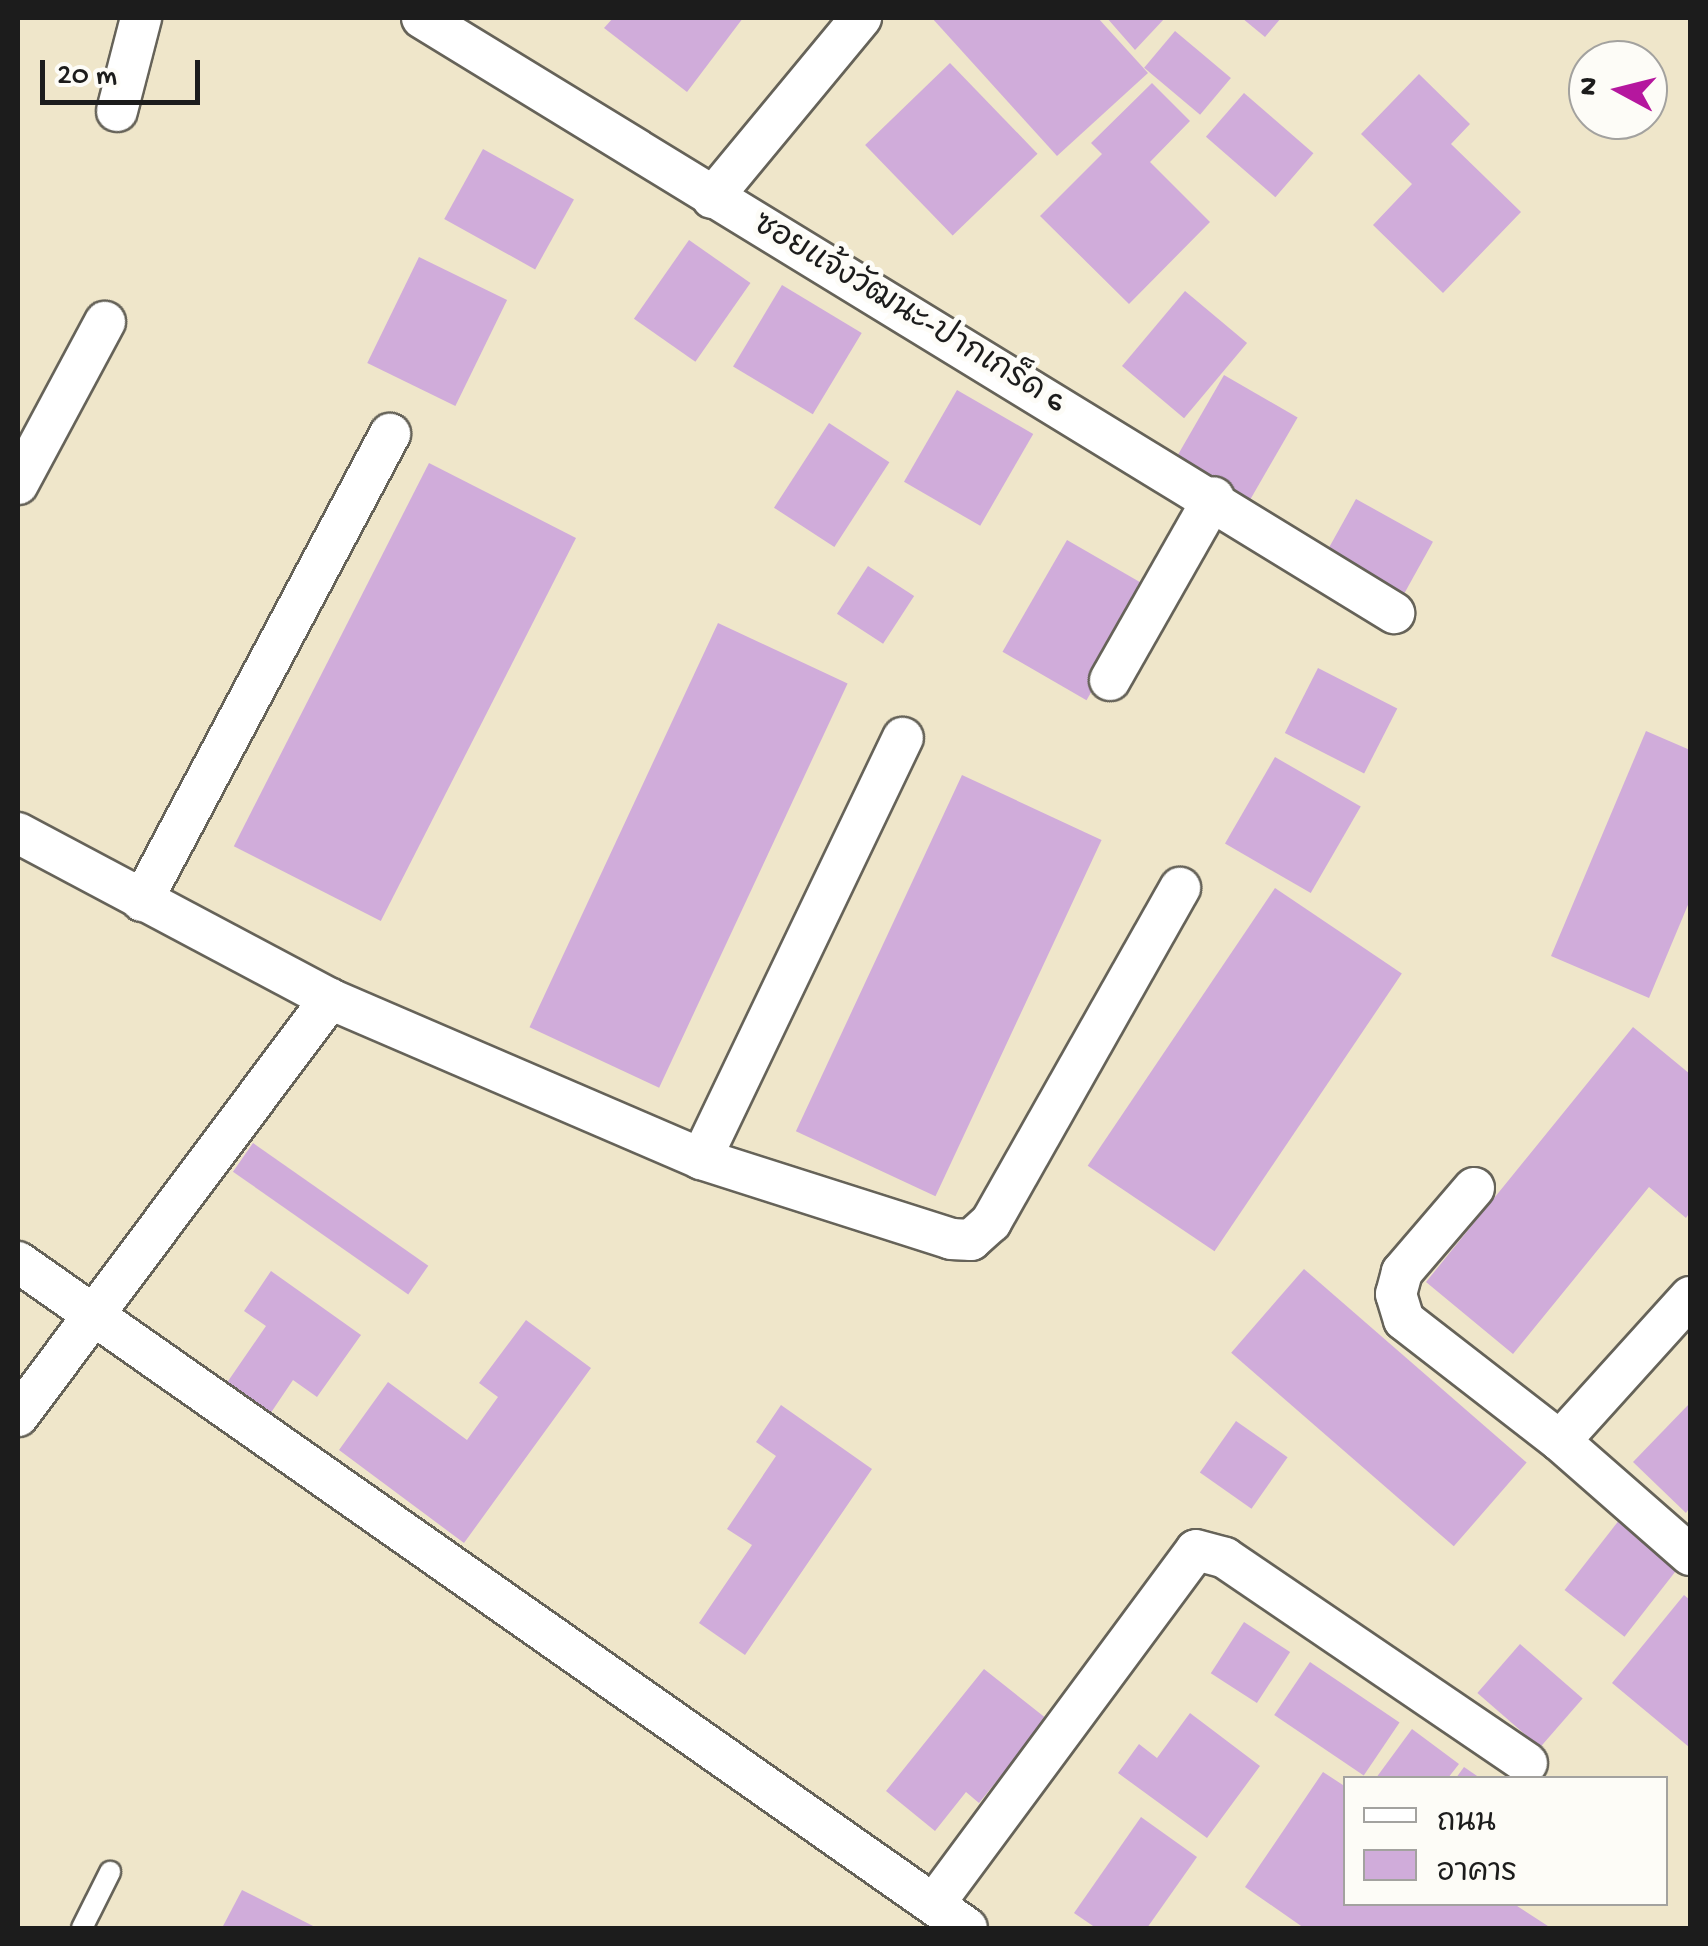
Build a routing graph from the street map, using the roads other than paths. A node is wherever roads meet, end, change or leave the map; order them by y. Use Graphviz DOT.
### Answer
graph roads {
  1 [pos="140,18"];
  2 [pos="422,18"];
  3 [pos="862,18"];
  4 [pos="117,112"];
  5 [pos="712,198"];
  6 [pos="105,322"];
  7 [pos="390,434"];
  8 [pos="18,484"];
  9 [pos="1214,497"];
  10 [pos="1394,613"];
  11 [pos="1110,680"];
  12 [pos="903,738"];
  13 [pos="18,832"];
  14 [pos="1180,888"];
  15 [pos="142,901"];
  16 [pos="330,999"];
  17 [pos="701,1159"];
  18 [pos="1474,1188"];
  19 [pos="18,1262"];
  20 [pos="1690,1297"];
  21 [pos="89,1312"];
  22 [pos="18,1416"];
  23 [pos="1560,1441"];
  24 [pos="1690,1555"];
  25 [pos="1527,1763"];
  26 [pos="110,1872"];
  27 [pos="934,1904"];
  28 [pos="82,1928"];
  29 [pos="967,1928"];
  1 -- 4 [label="street"];
  2 -- 5 [label="street, ซอยแจ้งวัฒนะ-ปากเกร็ด 6"];
  3 -- 5 [label="street"];
  5 -- 9 [label="street, ซอยแจ้งวัฒนะ-ปากเกร็ด 6"];
  6 -- 8 [label="street"];
  7 -- 15 [label="street"];
  9 -- 10 [label="street, ซอยแจ้งวัฒนะ-ปากเกร็ด 6"];
  9 -- 11 [label="street"];
  12 -- 17 [label="street"];
  13 -- 15 [label="street"];
  14 -- 17 [label="street"];
  15 -- 16 [label="street"];
  16 -- 17 [label="street"];
  16 -- 21 [label="street"];
  18 -- 23 [label="street"];
  19 -- 21 [label="street"];
  20 -- 23 [label="street"];
  21 -- 22 [label="street"];
  21 -- 27 [label="street"];
  23 -- 24 [label="street"];
  25 -- 27 [label="street"];
  26 -- 28 [label="lane"];
  27 -- 29 [label="street"];
}
